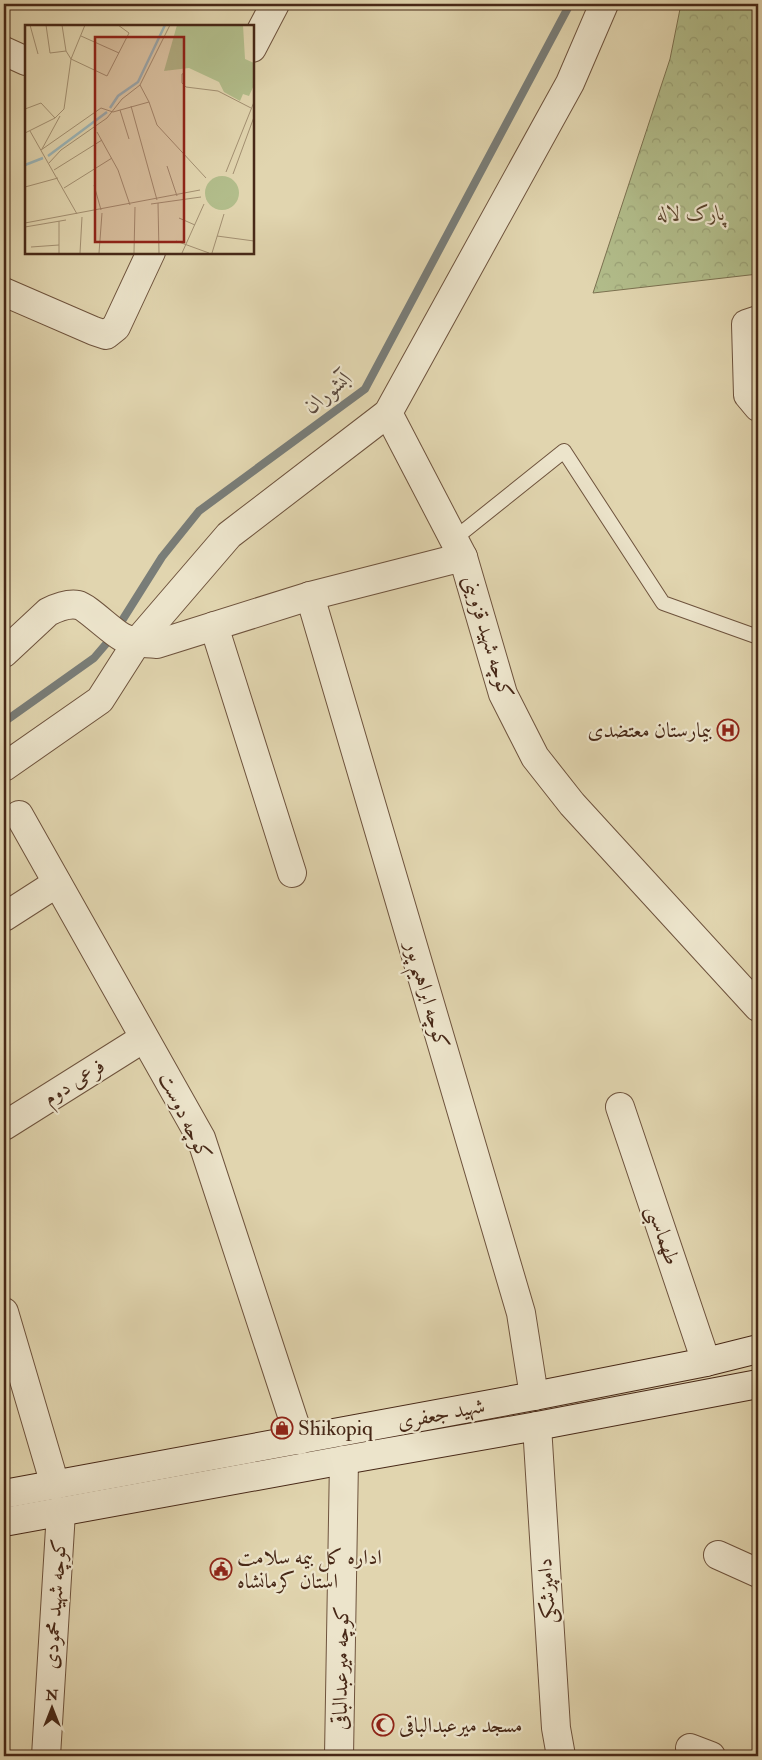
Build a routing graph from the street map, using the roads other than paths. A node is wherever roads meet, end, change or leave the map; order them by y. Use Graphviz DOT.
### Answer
graph roads {
  1 [pos="275,4"];
  2 [pos="604,4"];
  3 [pos="254,44"];
  4 [pos="4,51"];
  5 [pos="25,61"];
  6 [pos="150,254"];
  7 [pos="4,292"];
  8 [pos="758,320"];
  9 [pos="758,407"];
  10 [pos="388,413"];
  11 [pos="459,548"];
  12 [pos="310,596"];
  13 [pos="214,626"];
  14 [pos="758,638"];
  15 [pos="130,640"];
  16 [pos="4,653"];
  17 [pos="4,767"];
  18 [pos="19,815"];
  19 [pos="292,873"];
  20 [pos="57,883"];
  21 [pos="4,917"];
  22 [pos="758,1007"];
  23 [pos="144,1038"];
  24 [pos="620,1108"];
  25 [pos="4,1126"];
  26 [pos="4,1312"];
  27 [pos="758,1349"];
  28 [pos="706,1362"];
  29 [pos="758,1384"];
  30 [pos="534,1396"];
  31 [pos="537,1426"];
  32 [pos="300,1440"];
  33 [pos="344,1460"];
  34 [pos="55,1485"];
  35 [pos="4,1494"];
  36 [pos="62,1512"];
  37 [pos="4,1522"];
  38 [pos="718,1555"];
  39 [pos="758,1572"];
  40 [pos="46,1756"];
  41 [pos="339,1756"];
  42 [pos="561,1756"];
  1 -- 3 [label="street"];
  2 -- 10 [label="street"];
  4 -- 5 [label="street"];
  6 -- 7 [label="street"];
  8 -- 9 [label="street"];
  10 -- 11 [label="street"];
  10 -- 15 [label="street"];
  11 -- 12 [label="street, کوچه شهید قزوینی"];
  11 -- 14 [label="lane"];
  11 -- 22 [label="street, کوچه شهید قزوینی"];
  12 -- 13 [label="street, کوچه شهید قزوینی"];
  12 -- 30 [label="street, کوچه ابراهیم پور"];
  13 -- 15 [label="street, کوچه شهید قزوینی"];
  13 -- 19 [label="street"];
  15 -- 16 [label="street"];
  15 -- 17 [label="street"];
  18 -- 20 [label="street, کوچه دوست"];
  20 -- 21 [label="street"];
  20 -- 23 [label="street, کوچه دوست"];
  23 -- 25 [label="street, فرعی دوم"];
  23 -- 32 [label="street, کوچه دوست"];
  24 -- 28 [label="street, طهماسبی"];
  26 -- 34 [label="street"];
  27 -- 28 [label="street, شهید جعفری"];
  28 -- 30 [label="street, شهید جعفری"];
  29 -- 31 [label="street, شهید جعفری"];
  30 -- 32 [label="street, شهید جعفری"];
  31 -- 33 [label="street, شهید جعفری"];
  31 -- 42 [label="street, دامپزشکی"];
  32 -- 34 [label="street, شهید جعفری"];
  33 -- 36 [label="street, شهید جعفری"];
  33 -- 41 [label="street, کوچه میرعبدالباقی"];
  34 -- 35 [label="street, شهید جعفری"];
  36 -- 37 [label="street, شهید جعفری"];
  36 -- 40 [label="street, کوچه شهید محمودی"];
  38 -- 39 [label="street"];
}
